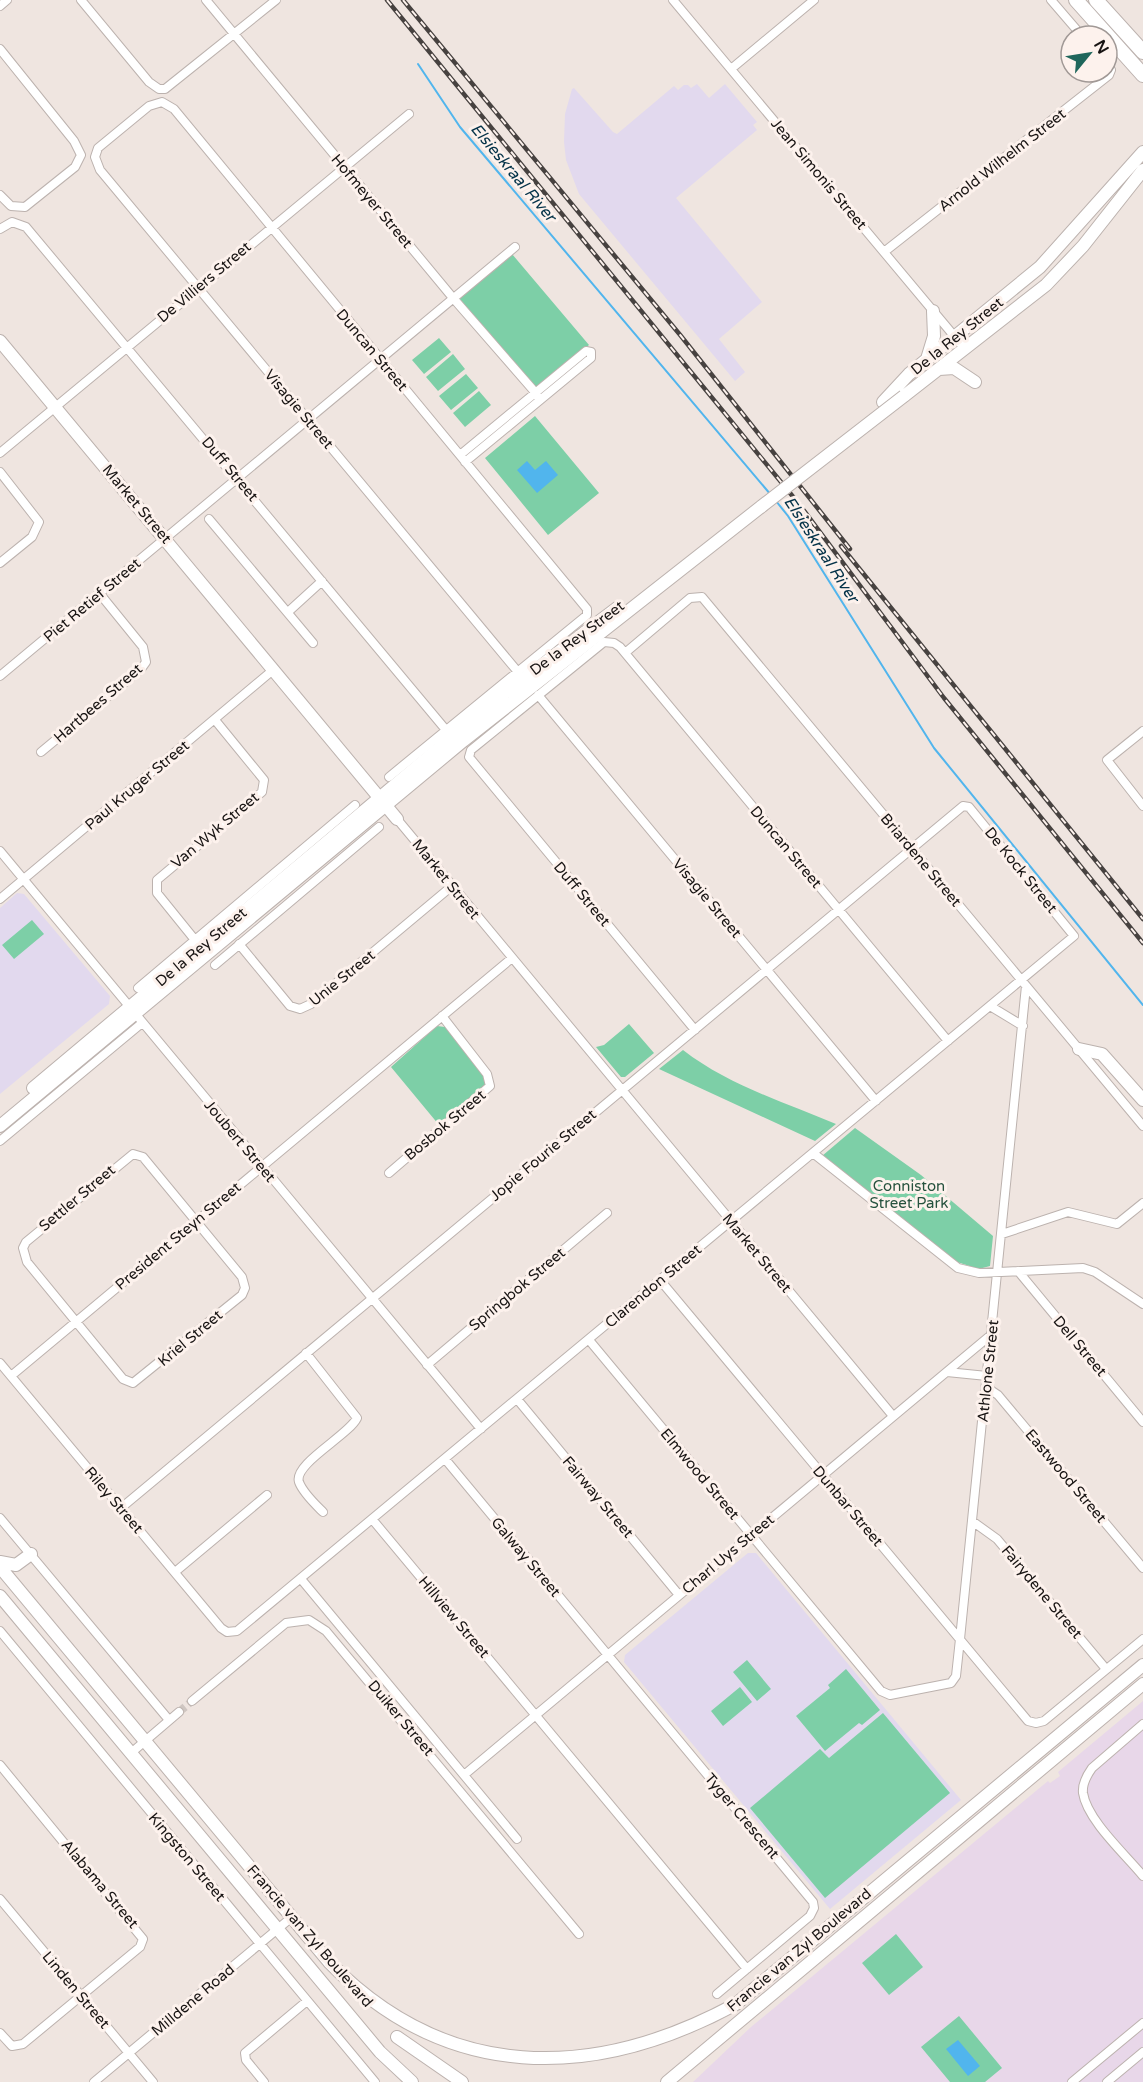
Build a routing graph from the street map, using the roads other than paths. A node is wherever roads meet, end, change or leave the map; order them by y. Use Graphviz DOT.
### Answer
graph roads {
  1 [pos="7,0"];
  2 [pos="81,0"];
  3 [pos="206,0"];
  4 [pos="276,0"];
  5 [pos="673,0"];
  6 [pos="814,0"];
  7 [pos="1051,0"];
  8 [pos="1076,0"];
  9 [pos="1096,0"];
  10 [pos="0,6"];
  11 [pos="1072,24"];
  12 [pos="235,34"];
  13 [pos="0,49"];
  14 [pos="1143,52"];
  15 [pos="730,69"];
  16 [pos="1143,75"];
  17 [pos="1098,84"];
  18 [pos="409,114"];
  19 [pos="103,143"];
  20 [pos="1143,152"];
  21 [pos="344,166"];
  22 [pos="1143,170"];
  23 [pos="0,195"];
  24 [pos="2,227"];
  25 [pos="270,227"];
  26 [pos="1083,246"];
  27 [pos="515,247"];
  28 [pos="884,252"];
  29 [pos="198,287"];
  30 [pos="453,298"];
  31 [pos="998,303"];
  32 [pos="933,311"];
  33 [pos="956,338"];
  34 [pos="0,341"];
  35 [pos="127,347"];
  36 [pos="964,349"];
  37 [pos="380,359"];
  38 [pos="926,360"];
  39 [pos="939,369"];
  40 [pos="975,382"];
  41 [pos="539,396"];
  42 [pos="55,406"];
  43 [pos="308,420"];
  44 [pos="0,453"];
  45 [pos="463,458"];
  46 [pos="0,471"];
  47 [pos="238,479"];
  48 [pos="760,502"];
  49 [pos="209,519"];
  50 [pos="165,538"];
  51 [pos="0,563"];
  52 [pos="322,581"];
  53 [pos="100,594"];
  54 [pos="588,611"];
  55 [pos="288,612"];
  56 [pos="313,643"];
  57 [pos="625,653"];
  58 [pos="273,670"];
  59 [pos="518,672"];
  60 [pos="0,676"];
  61 [pos="538,695"];
  62 [pos="215,720"];
  63 [pos="446,730"];
  64 [pos="1143,731"];
  65 [pos="41,752"];
  66 [pos="470,759"];
  67 [pos="389,777"];
  68 [pos="383,801"];
  69 [pos="355,805"];
  70 [pos="966,805"];
  71 [pos="1143,806"];
  72 [pos="397,819"];
  73 [pos="379,827"];
  74 [pos="911,848"];
  75 [pos="0,851"];
  76 [pos="23,879"];
  77 [pos="452,886"];
  78 [pos="0,899"];
  79 [pos="839,910"];
  80 [pos="1074,936"];
  81 [pos="195,940"];
  82 [pos="239,944"];
  83 [pos="512,958"];
  84 [pos="215,965"];
  85 [pos="767,970"];
  86 [pos="1023,983"];
  87 [pos="138,988"];
  88 [pos="990,1006"];
  89 [pos="135,1015"];
  90 [pos="442,1016"];
  91 [pos="1023,1026"];
  92 [pos="695,1030"];
  93 [pos="948,1041"];
  94 [pos="1079,1049"];
  95 [pos="621,1089"];
  96 [pos="1143,1100"];
  97 [pos="876,1101"];
  98 [pos="0,1115"];
  99 [pos="0,1126"];
  100 [pos="1143,1126"];
  101 [pos="0,1141"];
  102 [pos="813,1153"];
  103 [pos="262,1167"];
  104 [pos="389,1173"];
  105 [pos="1143,1203"];
  106 [pos="607,1213"];
  107 [pos="731,1221"];
  108 [pos="196,1222"];
  109 [pos="1002,1234"];
  110 [pos="1018,1271"];
  111 [pos="998,1272"];
  112 [pos="660,1280"];
  113 [pos="371,1298"];
  114 [pos="1143,1304"];
  115 [pos="76,1321"];
  116 [pos="992,1334"];
  117 [pos="589,1340"];
  118 [pos="306,1353"];
  119 [pos="0,1363"];
  120 [pos="427,1365"];
  121 [pos="947,1371"];
  122 [pos="11,1376"];
  123 [pos="987,1376"];
  124 [pos="986,1387"];
  125 [pos="517,1399"];
  126 [pos="893,1416"];
  127 [pos="1143,1422"];
  128 [pos="481,1430"];
  129 [pos="445,1459"];
  130 [pos="823,1475"];
  131 [pos="267,1495"];
  132 [pos="121,1508"];
  133 [pos="323,1512"];
  134 [pos="0,1518"];
  135 [pos="372,1519"];
  136 [pos="972,1521"];
  137 [pos="751,1535"];
  138 [pos="31,1554"];
  139 [pos="0,1565"];
  140 [pos="1143,1568"];
  141 [pos="175,1572"];
  142 [pos="301,1579"];
  143 [pos="679,1595"];
  144 [pos="0,1596"];
  145 [pos="0,1631"];
  146 [pos="231,1633"];
  147 [pos="1143,1639"];
  148 [pos="960,1640"];
  149 [pos="608,1655"];
  150 [pos="1143,1665"];
  151 [pos="1106,1670"];
  152 [pos="1143,1684"];
  153 [pos="881,1691"];
  154 [pos="192,1701"];
  155 [pos="179,1712"];
  156 [pos="536,1715"];
  157 [pos="169,1720"];
  158 [pos="1143,1724"];
  159 [pos="145,1741"];
  160 [pos="131,1753"];
  161 [pos="0,1765"];
  162 [pos="464,1775"];
  163 [pos="517,1839"];
  164 [pos="1143,1876"];
  165 [pos="0,1899"];
  166 [pos="292,1917"];
  167 [pos="277,1929"];
  168 [pos="579,1934"];
  169 [pos="260,1944"];
  170 [pos="747,1969"];
  171 [pos="336,1970"];
  172 [pos="717,1994"];
  173 [pos="82,1996"];
  174 [pos="307,2001"];
  175 [pos="1143,2023"];
  176 [pos="0,2033"];
  177 [pos="658,2052"];
  178 [pos="1143,2052"];
  179 [pos="129,2053"];
  180 [pos="447,2055"];
  181 [pos="94,2082"];
  182 [pos="153,2082"];
  183 [pos="264,2082"];
  184 [pos="375,2082"];
  185 [pos="412,2082"];
  186 [pos="462,2082"];
  187 [pos="667,2082"];
  188 [pos="1072,2082"];
  189 [pos="1107,2082"];
  1 -- 10 [label="street"];
  2 -- 12 [label="street"];
  3 -- 12 [label="street, Hofmeyer Street"];
  4 -- 12 [label="street"];
  5 -- 15 [label="street, Jean Simonis Street"];
  6 -- 15 [label="street"];
  7 -- 11 [label="street"];
  8 -- 16 [label="main road"];
  9 -- 14 [label="main road"];
  12 -- 21 [label="street, Hofmeyer Street"];
  13 -- 23 [label="street"];
  15 -- 28 [label="street, Jean Simonis Street"];
  17 -- 28 [label="street, Arnold Wilhelm Street"];
  18 -- 21 [label="street, De Villiers Street"];
  19 -- 25 [label="street, Duncan Street"];
  19 -- 29 [label="street, Visagie Street"];
  20 -- 31 [label="main road, De la Rey Street"];
  21 -- 25 [label="street, De Villiers Street"];
  21 -- 30 [label="street, Hofmeyer Street"];
  22 -- 26 [label="main road, De la Rey Street"];
  24 -- 35 [label="street, Duff Street"];
  25 -- 29 [label="street, De Villiers Street"];
  25 -- 37 [label="street, Duncan Street"];
  26 -- 31 [label="main road"];
  26 -- 36 [label="main road, De la Rey Street"];
  27 -- 30 [label="street, Piet Retief Street"];
  28 -- 32 [label="street, Jean Simonis Street"];
  29 -- 35 [label="street, De Villiers Street"];
  29 -- 43 [label="street, Visagie Street"];
  30 -- 37 [label="street, Piet Retief Street"];
  30 -- 41 [label="street, Hofmeyer Street"];
  31 -- 33 [label="main road, De la Rey Street"];
  32 -- 33 [label="street, Jean Simonis Street"];
  32 -- 38 [label="main road"];
  33 -- 36 [label="street, Jean Simonis Street"];
  33 -- 38 [label="main road, De la Rey Street"];
  34 -- 42 [label="main road, Market Street"];
  35 -- 42 [label="street, De Villiers Street"];
  35 -- 47 [label="street, Duff Street"];
  36 -- 39 [label="main road, De la Rey Street"];
  37 -- 43 [label="street, Piet Retief Street"];
  37 -- 45 [label="street, Duncan Street"];
  38 -- 48 [label="main road, De la Rey Street"];
  39 -- 40 [label="main road"];
  39 -- 48 [label="main road, De la Rey Street, bridge"];
  41 -- 41 [label="street"];
  41 -- 45 [label="street"];
  42 -- 44 [label="street, De Villiers Street"];
  42 -- 50 [label="main road, Market Street"];
  43 -- 47 [label="street, Piet Retief Street"];
  43 -- 59 [label="street, Visagie Street"];
  45 -- 54 [label="street, Duncan Street"];
  46 -- 51 [label="street"];
  47 -- 50 [label="street, Piet Retief Street"];
  47 -- 52 [label="street, Duff Street"];
  48 -- 68 [label="main road, De la Rey Street"];
  49 -- 55 [label="street"];
  50 -- 53 [label="street, Piet Retief Street"];
  50 -- 58 [label="main road, Market Street"];
  52 -- 55 [label="street"];
  52 -- 63 [label="street, Duff Street"];
  53 -- 60 [label="street, Piet Retief Street"];
  53 -- 65 [label="street, Hartbees Street"];
  54 -- 59 [label="street, De la Rey Street"];
  55 -- 56 [label="street"];
  57 -- 61 [label="street, De la Rey Street"];
  57 -- 74 [label="street, Briardene Street"];
  57 -- 79 [label="street, Duncan Street"];
  58 -- 62 [label="street, Paul Kruger Street"];
  58 -- 68 [label="main road, Market Street"];
  59 -- 63 [label="street, De la Rey Street"];
  61 -- 66 [label="street, De la Rey Street"];
  61 -- 85 [label="street, Visagie Street"];
  62 -- 76 [label="street, Paul Kruger Street"];
  62 -- 81 [label="street, Van Wyk Street"];
  63 -- 67 [label="street, De la Rey Street"];
  64 -- 71 [label="street"];
  66 -- 92 [label="street, Duff Street"];
  68 -- 72 [label="main road, Market Street"];
  68 -- 89 [label="main road, De la Rey Street"];
  69 -- 81 [label="street, De la Rey Street"];
  70 -- 74 [label="street, Jopie Fourie Street"];
  70 -- 80 [label="street, De Kock Street"];
  72 -- 77 [label="street, Market Street"];
  73 -- 82 [label="street, De la Rey Street"];
  74 -- 79 [label="street, Jopie Fourie Street"];
  74 -- 86 [label="street, Briardene Street"];
  75 -- 76 [label="street, Joubert Street"];
  76 -- 78 [label="street, Paul Kruger Street"];
  76 -- 89 [label="street, Joubert Street"];
  77 -- 82 [label="street, Unie Street"];
  77 -- 83 [label="street, Market Street"];
  79 -- 85 [label="street, Jopie Fourie Street"];
  79 -- 93 [label="street, Duncan Street"];
  80 -- 86 [label="street, Clarendon Street"];
  81 -- 87 [label="street, De la Rey Street"];
  82 -- 84 [label="street, De la Rey Street"];
  83 -- 90 [label="street, President Steyn Street"];
  83 -- 95 [label="street, Market Street"];
  85 -- 92 [label="street, Jopie Fourie Street"];
  85 -- 97 [label="street, Visagie Street"];
  86 -- 88 [label="street, Clarendon Street"];
  86 -- 91 [label="street, Athlone Street"];
  86 -- 94 [label="street, Briardene Street"];
  88 -- 91 [label="street"];
  88 -- 93 [label="street, Clarendon Street"];
  89 -- 98 [label="main road, De la Rey Street"];
  89 -- 99 [label="main road, De la Rey Street"];
  89 -- 101 [label="street, De la Rey Street"];
  89 -- 103 [label="street, Joubert Street"];
  90 -- 103 [label="street, President Steyn Street"];
  90 -- 104 [label="street, Bosbok Street"];
  91 -- 109 [label="street, Athlone Street"];
  92 -- 95 [label="street, Jopie Fourie Street"];
  93 -- 97 [label="street, Clarendon Street"];
  94 -- 96 [label="main road"];
  94 -- 100 [label="street, Briardene Street"];
  95 -- 107 [label="street, Market Street"];
  95 -- 113 [label="street, Jopie Fourie Street"];
  97 -- 102 [label="street, Clarendon Street"];
  102 -- 107 [label="street, Clarendon Street"];
  102 -- 111 [label="street"];
  103 -- 108 [label="street, President Steyn Street"];
  103 -- 113 [label="street, Joubert Street"];
  105 -- 109 [label="street"];
  106 -- 120 [label="street, Springbok Street"];
  107 -- 112 [label="street, Clarendon Street"];
  107 -- 126 [label="street, Market Street"];
  108 -- 115 [label="street, President Steyn Street"];
  108 -- 115 [label="street, Kriel Street"];
  108 -- 115 [label="street, Settler Street"];
  109 -- 111 [label="street, Athlone Street"];
  110 -- 111 [label="street"];
  110 -- 114 [label="street"];
  110 -- 127 [label="street, Dell Street"];
  111 -- 116 [label="street, Athlone Street"];
  112 -- 117 [label="street, Clarendon Street"];
  112 -- 130 [label="street, Dunbar Street"];
  113 -- 118 [label="street, Jopie Fourie Street"];
  113 -- 120 [label="street, Joubert Street"];
  115 -- 122 [label="street, President Steyn Street"];
  116 -- 121 [label="street, Charl Uys Street"];
  116 -- 123 [label="street, Athlone Street"];
  117 -- 125 [label="street, Clarendon Street"];
  117 -- 137 [label="street, Elmwood Street"];
  118 -- 132 [label="street, Jopie Fourie Street"];
  118 -- 133 [label="street"];
  119 -- 122 [label="street, Riley Street"];
  120 -- 128 [label="street, Joubert Street"];
  121 -- 123 [label="street"];
  121 -- 126 [label="street, Charl Uys Street"];
  122 -- 132 [label="street, Riley Street"];
  123 -- 124 [label="street, Athlone Street"];
  124 -- 136 [label="street, Athlone Street"];
  124 -- 140 [label="street, Eastwood Street"];
  125 -- 128 [label="street, Clarendon Street"];
  125 -- 143 [label="street, Fairway Street"];
  126 -- 130 [label="street, Charl Uys Street"];
  128 -- 129 [label="street, Clarendon Street"];
  129 -- 135 [label="street, Clarendon Street"];
  129 -- 149 [label="street, Galway Street"];
  130 -- 137 [label="street, Charl Uys Street"];
  130 -- 148 [label="street, Dunbar Street"];
  131 -- 141 [label="street"];
  132 -- 141 [label="street, Riley Street"];
  134 -- 138 [label="street"];
  135 -- 142 [label="street, Clarendon Street"];
  135 -- 156 [label="street, Hillview Street"];
  136 -- 148 [label="street, Athlone Street"];
  136 -- 151 [label="street, Fairydene Street"];
  137 -- 143 [label="street, Charl Uys Street"];
  137 -- 153 [label="street, Elmwood Street"];
  138 -- 139 [label="main road"];
  138 -- 157 [label="street"];
  139 -- 159 [label="main road, Francie van Zyl Boulevard"];
  141 -- 146 [label="street, Riley Street"];
  142 -- 146 [label="street, Clarendon Street"];
  142 -- 162 [label="street"];
  143 -- 149 [label="street, Charl Uys Street"];
  144 -- 160 [label="main road, Francie van Zyl Boulevard"];
  145 -- 169 [label="street, Kingston Street"];
  147 -- 151 [label="street"];
  148 -- 151 [label="street, Dunbar Street"];
  148 -- 153 [label="street, Athlone Street"];
  149 -- 156 [label="street, Charl Uys Street"];
  149 -- 170 [label="street, Tyger Crescent"];
  150 -- 177 [label="main road, Francie van Zyl Boulevard"];
  152 -- 187 [label="main road, Francie van Zyl Boulevard"];
  154 -- 168 [label="street, Duiker Street"];
  155 -- 157 [label="street"];
  156 -- 162 [label="street, Charl Uys Street"];
  156 -- 170 [label="street"];
  157 -- 159 [label="street"];
  158 -- 164 [label="street"];
  159 -- 160 [label="street"];
  159 -- 166 [label="main road, Francie van Zyl Boulevard"];
  160 -- 167 [label="main road, Francie van Zyl Boulevard"];
  161 -- 173 [label="street, Alabama Street"];
  162 -- 163 [label="street"];
  165 -- 173 [label="street, Linden Street"];
  166 -- 167 [label="street, Milldene Road"];
  166 -- 171 [label="main road, Francie van Zyl Boulevard"];
  167 -- 169 [label="street, Milldene Road"];
  167 -- 185 [label="main road, Francie van Zyl Boulevard"];
  169 -- 174 [label="street, Kingston Street"];
  169 -- 179 [label="street, Milldene Road"];
  170 -- 172 [label="street, Tyger Crescent"];
  171 -- 180 [label="main road, Francie van Zyl Boulevard"];
  171 -- 186 [label="main road"];
  173 -- 176 [label="street"];
  173 -- 179 [label="street, Linden Street"];
  174 -- 183 [label="street"];
  174 -- 184 [label="street, Kingston Street"];
  175 -- 188 [label="street"];
  178 -- 189 [label="street"];
  179 -- 181 [label="street, Milldene Road"];
  179 -- 182 [label="street, Linden Street"];
}
